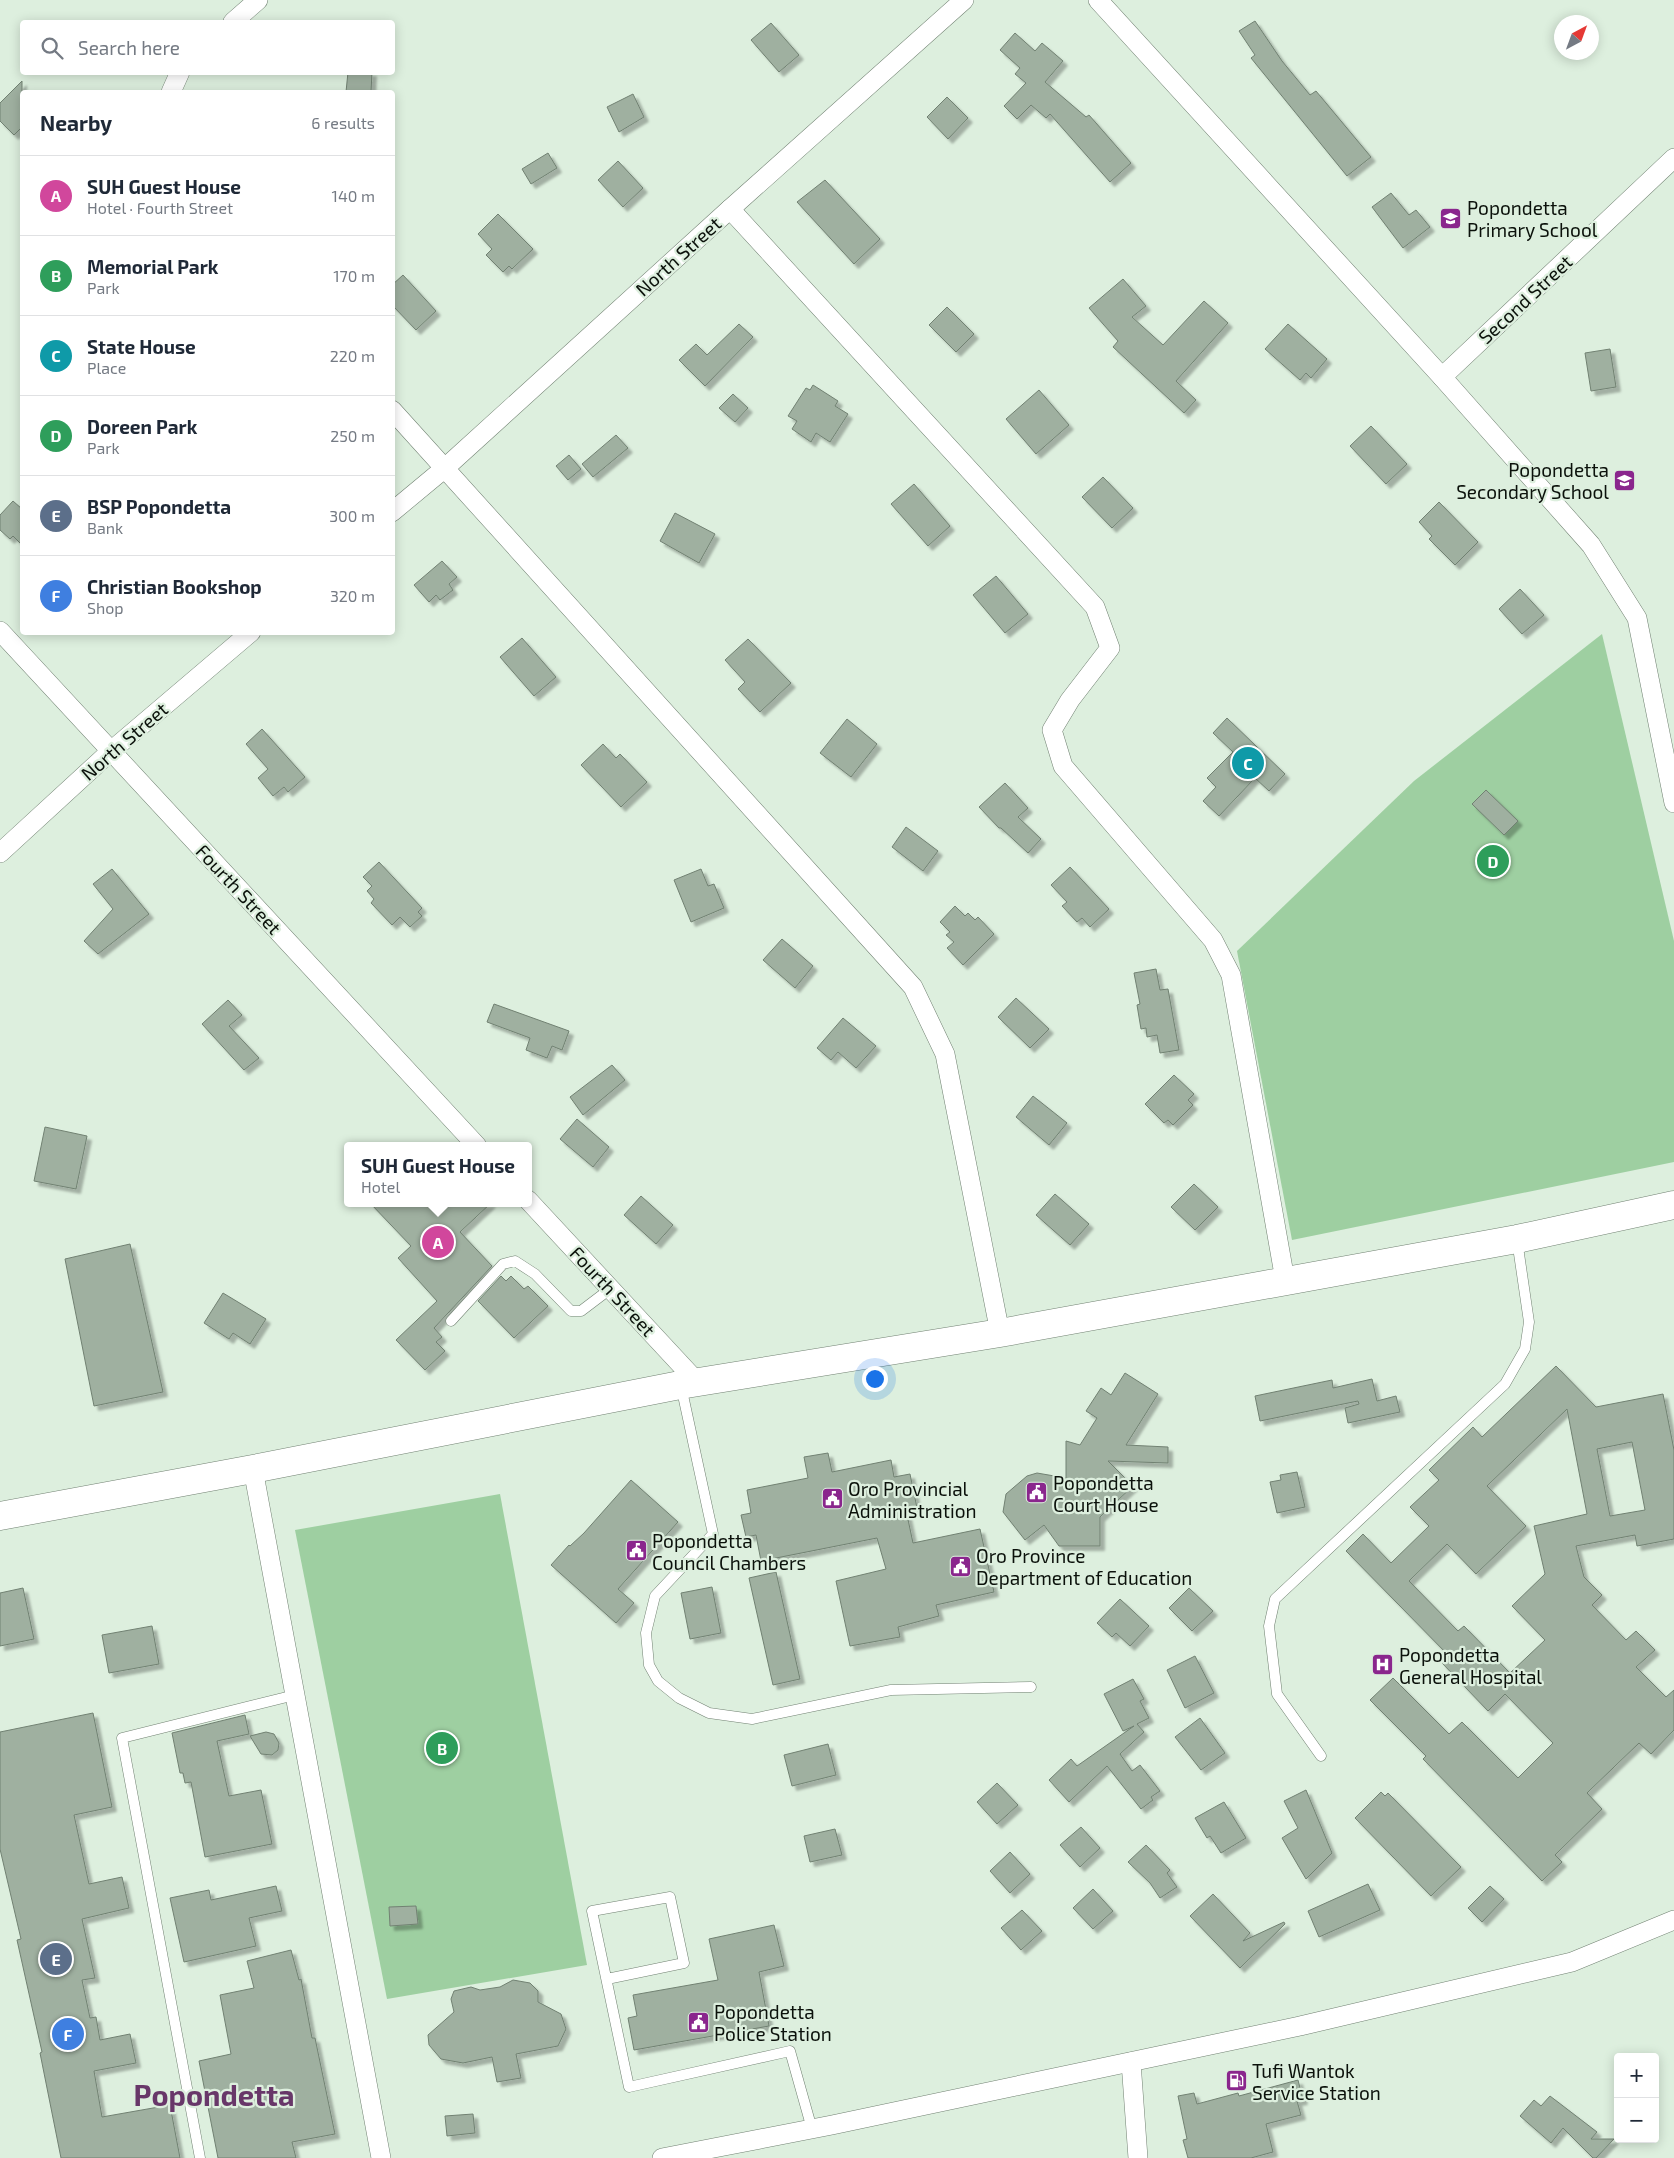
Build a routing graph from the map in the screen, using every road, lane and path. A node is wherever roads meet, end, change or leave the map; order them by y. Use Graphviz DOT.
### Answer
graph roads {
  1 [pos="258,0"];
  2 [pos="964,0"];
  3 [pos="1098,0"];
  4 [pos="235,20"];
  5 [pos="179,75"];
  6 [pos="172,90"];
  7 [pos="1674,158"];
  8 [pos="730,209"];
  9 [pos="1442,377"];
  10 [pos="395,413"];
  11 [pos="445,468"];
  12 [pos="395,510"];
  13 [pos="0,631"];
  14 [pos="247,635"];
  15 [pos="111,751"];
  16 [pos="1674,803"];
  17 [pos="0,853"];
  18 [pos="473,1142"];
  19 [pos="532,1204"];
  20 [pos="1674,1205"];
  21 [pos="1517,1238"];
  22 [pos="1285,1280"];
  23 [pos="610,1289"];
  24 [pos="451,1320"];
  25 [pos="1000,1333"];
  26 [pos="689,1384"];
  27 [pos="253,1470"];
  28 [pos="0,1516"];
  29 [pos="1031,1687"];
  30 [pos="294,1695"];
  31 [pos="1321,1756"];
  32 [pos="1674,1920"];
  33 [pos="607,1979"];
  34 [pos="1130,2062"];
  35 [pos="812,2129"];
  36 [pos="200,2158"];
  37 [pos="381,2158"];
  38 [pos="662,2158"];
  39 [pos="1138,2158"];
  1 -- 4 [label="street"];
  2 -- 8 [label="street, North Street"];
  3 -- 9 [label="street"];
  5 -- 6 [label="street"];
  7 -- 9 [label="street, Second Street"];
  8 -- 11 [label="street, North Street"];
  8 -- 22 [label="street"];
  9 -- 16 [label="street"];
  10 -- 11 [label="street"];
  11 -- 12 [label="street, North Street"];
  11 -- 25 [label="street"];
  13 -- 15 [label="street, Fourth Street"];
  14 -- 15 [label="street, North Street"];
  15 -- 17 [label="street, North Street"];
  15 -- 18 [label="street, Fourth Street"];
  19 -- 23 [label="street, Fourth Street"];
  20 -- 21 [label="main road"];
  21 -- 22 [label="main road"];
  21 -- 31 [label="lane"];
  22 -- 25 [label="main road"];
  23 -- 24 [label="lane"];
  23 -- 26 [label="street, Fourth Street"];
  25 -- 26 [label="main road"];
  26 -- 27 [label="main road"];
  26 -- 29 [label="lane"];
  27 -- 28 [label="main road"];
  27 -- 30 [label="street"];
  30 -- 36 [label="lane"];
  30 -- 37 [label="street"];
  32 -- 34 [label="street"];
  33 -- 33 [label="lane"];
  33 -- 35 [label="lane"];
  34 -- 35 [label="street"];
  34 -- 39 [label="street"];
  35 -- 38 [label="street"];
}
